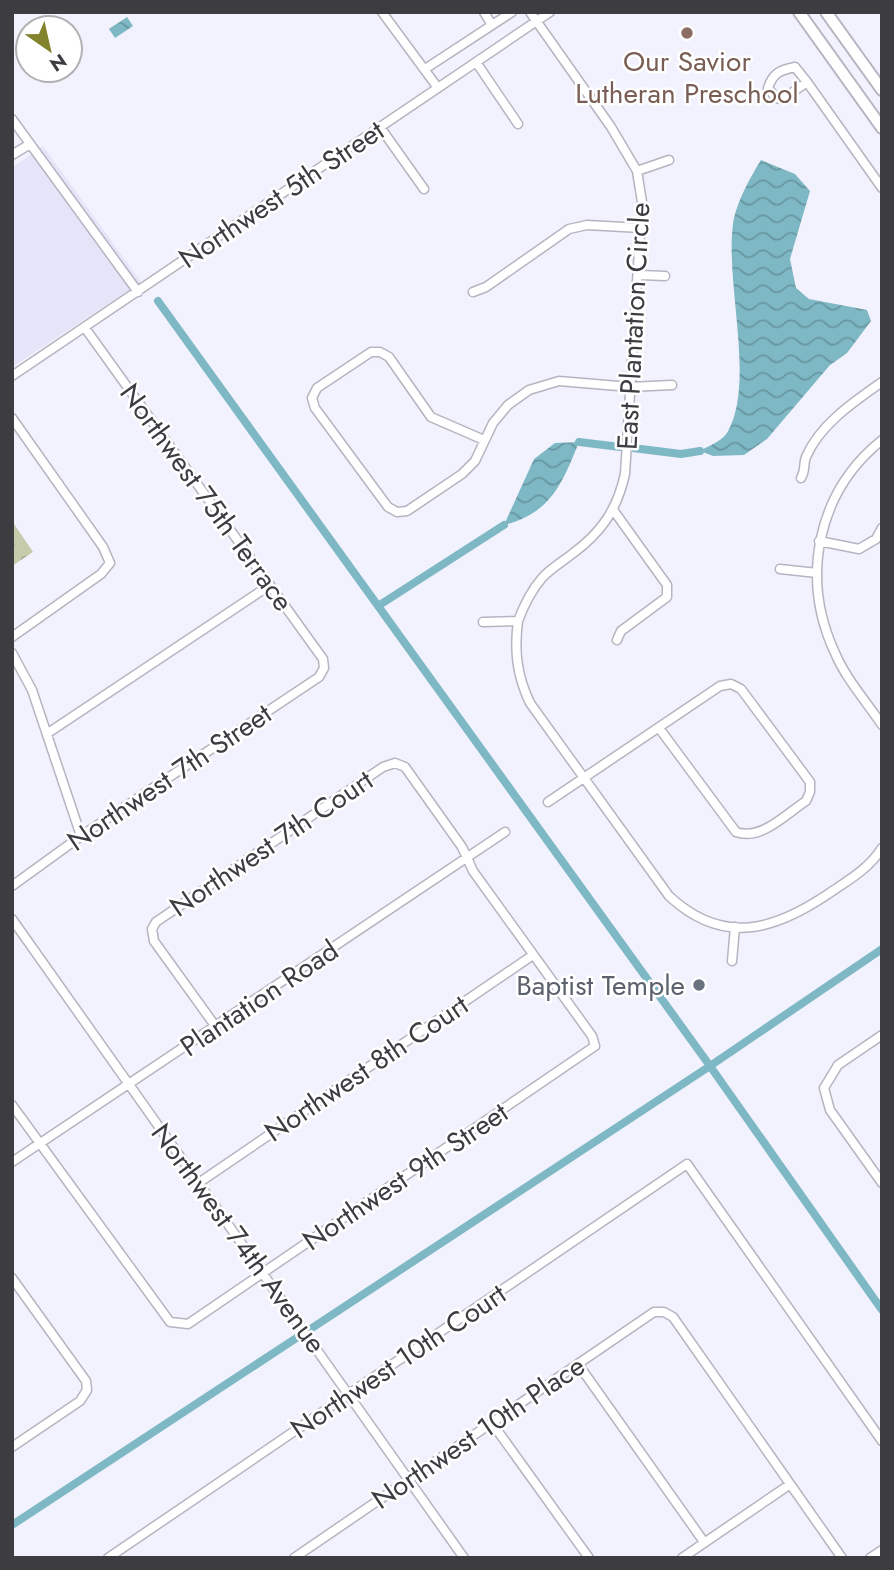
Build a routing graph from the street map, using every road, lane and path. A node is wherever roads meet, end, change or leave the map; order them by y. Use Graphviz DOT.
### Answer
graph roads {
  1 [pos="382,12"];
  2 [pos="484,12"];
  3 [pos="512,12"];
  4 [pos="530,12"];
  5 [pos="550,12"];
  6 [pos="799,12"];
  7 [pos="826,12"];
  8 [pos="537,21"];
  9 [pos="492,25"];
  10 [pos="477,62"];
  11 [pos="425,69"];
  12 [pos="807,82"];
  13 [pos="438,88"];
  14 [pos="882,90"];
  15 [pos="12,119"];
  16 [pos="518,124"];
  17 [pos="881,125"];
  18 [pos="380,127"];
  19 [pos="30,144"];
  20 [pos="12,155"];
  21 [pos="669,160"];
  22 [pos="637,171"];
  23 [pos="882,188"];
  24 [pos="424,189"];
  25 [pos="642,228"];
  26 [pos="640,275"];
  27 [pos="665,276"];
  28 [pos="138,292"];
  29 [pos="473,292"];
  30 [pos="85,328"];
  31 [pos="12,376"];
  32 [pos="882,382"];
  33 [pos="672,385"];
  34 [pos="630,387"];
  35 [pos="12,418"];
  36 [pos="484,440"];
  37 [pos="882,440"];
  38 [pos="801,478"];
  39 [pos="614,511"];
  40 [pos="882,528"];
  41 [pos="819,541"];
  42 [pos="780,569"];
  43 [pos="817,573"];
  44 [pos="271,585"];
  45 [pos="518,621"];
  46 [pos="483,622"];
  47 [pos="12,637"];
  48 [pos="617,640"];
  49 [pos="12,653"];
  50 [pos="324,668"];
  51 [pos="882,724"];
  52 [pos="659,728"];
  53 [pos="48,733"];
  54 [pos="582,779"];
  55 [pos="548,802"];
  56 [pos="505,832"];
  57 [pos="81,836"];
  58 [pos="882,848"];
  59 [pos="467,858"];
  60 [pos="12,886"];
  61 [pos="12,919"];
  62 [pos="735,927"];
  63 [pos="533,955"];
  64 [pos="732,961"];
  65 [pos="216,1027"];
  66 [pos="882,1035"];
  67 [pos="130,1086"];
  68 [pos="12,1105"];
  69 [pos="40,1145"];
  70 [pos="12,1163"];
  71 [pos="200,1182"];
  72 [pos="882,1183"];
  73 [pos="264,1271"];
  74 [pos="12,1278"];
  75 [pos="578,1364"];
  76 [pos="351,1394"];
  77 [pos="492,1423"];
  78 [pos="882,1441"];
  79 [pos="12,1447"];
  80 [pos="409,1480"];
  81 [pos="789,1485"];
  82 [pos="704,1542"];
  83 [pos="882,1550"];
  84 [pos="108,1558"];
  85 [pos="294,1558"];
  86 [pos="464,1558"];
  87 [pos="589,1558"];
  88 [pos="682,1558"];
  89 [pos="842,1558"];
  90 [pos="870,1558"];
  1 -- 11 [label="street"];
  2 -- 9 [label="street"];
  3 -- 9 [label="street"];
  4 -- 8 [label="street, East Plantation Circle"];
  5 -- 8 [label="street, Northwest 5th Street"];
  6 -- 17 [label="main road"];
  7 -- 14 [label="main road"];
  8 -- 10 [label="street, Northwest 5th Street"];
  8 -- 22 [label="street, East Plantation Circle"];
  9 -- 11 [label="street"];
  10 -- 13 [label="street, Northwest 5th Street"];
  10 -- 16 [label="street"];
  11 -- 13 [label="street"];
  12 -- 12 [label="street"];
  12 -- 23 [label="street"];
  13 -- 18 [label="street, Northwest 5th Street"];
  15 -- 19 [label="street"];
  18 -- 24 [label="street"];
  18 -- 28 [label="street, Northwest 5th Street"];
  19 -- 20 [label="street"];
  19 -- 28 [label="street"];
  21 -- 22 [label="street"];
  22 -- 25 [label="street, East Plantation Circle"];
  25 -- 26 [label="street, East Plantation Circle"];
  25 -- 29 [label="street"];
  26 -- 27 [label="street"];
  26 -- 34 [label="street, East Plantation Circle"];
  28 -- 30 [label="street, Northwest 5th Street"];
  30 -- 31 [label="street, Northwest 5th Street"];
  30 -- 44 [label="street, Northwest 75th Terrace"];
  32 -- 38 [label="street"];
  33 -- 34 [label="street"];
  34 -- 36 [label="street"];
  34 -- 39 [label="street, East Plantation Circle"];
  35 -- 47 [label="street"];
  36 -- 36 [label="street"];
  37 -- 41 [label="street"];
  39 -- 45 [label="street, East Plantation Circle"];
  39 -- 48 [label="street"];
  40 -- 41 [label="street"];
  41 -- 43 [label="street"];
  42 -- 43 [label="street"];
  43 -- 51 [label="street"];
  44 -- 50 [label="street, Northwest 75th Terrace"];
  44 -- 53 [label="street"];
  45 -- 46 [label="street"];
  45 -- 54 [label="street, East Plantation Circle"];
  49 -- 53 [label="street"];
  50 -- 57 [label="street, Northwest 7th Street"];
  52 -- 52 [label="street"];
  52 -- 54 [label="street"];
  53 -- 57 [label="street"];
  54 -- 55 [label="street"];
  54 -- 62 [label="street, East Plantation Circle"];
  56 -- 59 [label="street, Plantation Road"];
  57 -- 60 [label="street, Northwest 7th Street"];
  58 -- 62 [label="street, East Plantation Circle"];
  59 -- 63 [label="street"];
  59 -- 65 [label="street, Plantation Road"];
  59 -- 65 [label="street, Northwest 7th Court"];
  61 -- 67 [label="street, Northwest 74th Avenue"];
  62 -- 64 [label="street"];
  63 -- 71 [label="street, Northwest 8th Court"];
  63 -- 73 [label="street, Northwest 9th Street"];
  65 -- 67 [label="street, Plantation Road"];
  66 -- 72 [label="street"];
  67 -- 69 [label="street, Plantation Road"];
  67 -- 71 [label="street, Northwest 74th Avenue"];
  68 -- 69 [label="street"];
  69 -- 70 [label="street, Plantation Road"];
  69 -- 73 [label="street, Northwest 9th Street"];
  71 -- 73 [label="street, Northwest 74th Avenue"];
  73 -- 76 [label="street, Northwest 74th Avenue"];
  74 -- 79 [label="street"];
  75 -- 77 [label="street, Northwest 10th Place"];
  75 -- 81 [label="street, Northwest 10th Place"];
  75 -- 82 [label="street"];
  76 -- 78 [label="street, Northwest 10th Court"];
  76 -- 80 [label="street, Northwest 74th Avenue"];
  76 -- 84 [label="street, Northwest 10th Court"];
  77 -- 80 [label="street, Northwest 10th Place"];
  77 -- 87 [label="street"];
  80 -- 85 [label="street, Northwest 10th Place"];
  80 -- 86 [label="street, Northwest 74th Avenue"];
  81 -- 82 [label="street"];
  81 -- 89 [label="street"];
  82 -- 88 [label="street"];
  83 -- 90 [label="street"];
}
